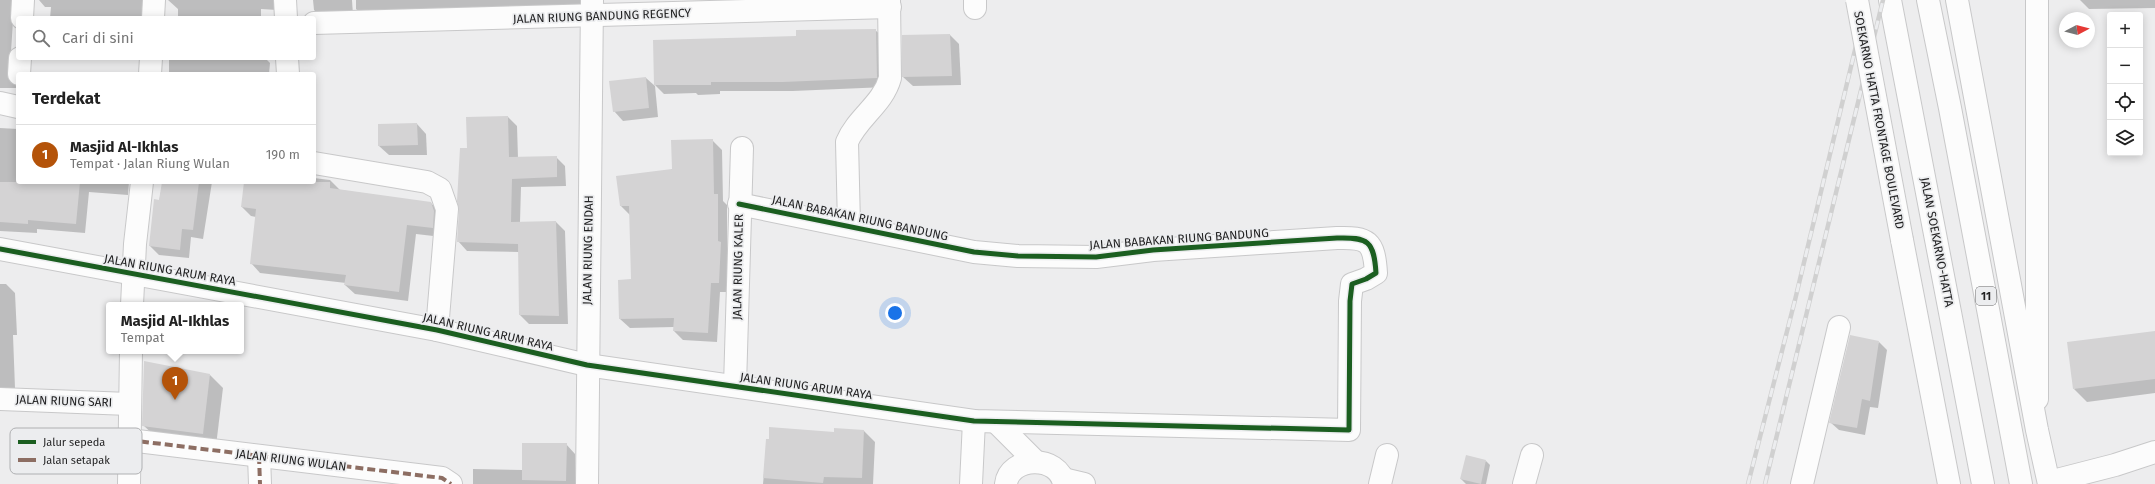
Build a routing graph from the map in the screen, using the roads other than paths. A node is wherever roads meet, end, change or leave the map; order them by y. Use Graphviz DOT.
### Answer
graph roads {
  1 [pos="23,0"];
  2 [pos="154,0"];
  3 [pos="285,0"];
  4 [pos="1856,0"];
  5 [pos="1890,0"];
  6 [pos="1928,0"];
  7 [pos="1957,0"];
  8 [pos="2038,0"];
  9 [pos="889,4"];
  10 [pos="592,8"];
  11 [pos="22,16"];
  12 [pos="153,16"];
  13 [pos="286,16"];
  14 [pos="316,23"];
  15 [pos="20,60"];
  16 [pos="151,60"];
  17 [pos="287,60"];
  18 [pos="19,72"];
  19 [pos="150,72"];
  20 [pos="288,72"];
  21 [pos="742,148"];
  22 [pos="316,163"];
  23 [pos="142,184"];
  24 [pos="739,204"];
  25 [pos="849,225"];
  26 [pos="0,249"];
  27 [pos="133,273"];
  28 [pos="132,302"];
  29 [pos="1839,327"];
  30 [pos="437,330"];
  31 [pos="131,354"];
  32 [pos="587,365"];
  33 [pos="735,386"];
  34 [pos="0,399"];
  35 [pos="129,404"];
  36 [pos="974,421"];
  37 [pos="996,422"];
  38 [pos="129,428"];
  39 [pos="1274,430"];
  40 [pos="2037,430"];
  41 [pos="142,442"];
  42 [pos="2155,452"];
  43 [pos="1387,455"];
  44 [pos="259,456"];
  45 [pos="1532,456"];
  46 [pos="1035,461"];
  47 [pos="1064,481"];
  48 [pos="2049,483"];
  49 [pos="260,484"];
  50 [pos="451,484"];
  51 [pos="587,484"];
  52 [pos="971,484"];
  53 [pos="1006,484"];
  54 [pos="1084,484"];
  55 [pos="1380,484"];
  56 [pos="1524,484"];
  57 [pos="1802,484"];
  58 [pos="1949,484"];
  59 [pos="1983,484"];
  60 [pos="2021,484"];
  1 -- 11 [label="main road"];
  2 -- 12 [label="main road"];
  3 -- 13 [label="main road"];
  4 -- 58 [label="main road, SOEKARNO HATTA FRONTAGE BOULEVARD, bridge"];
  5 -- 59 [label="main road, JALAN SOEKARNO-HATTA"];
  6 -- 60 [label="main road, 11"];
  7 -- 40 [label="main road"];
  8 -- 40 [label="main road"];
  9 -- 10 [label="main road, JALAN RIUNG BANDUNG REGENCY"];
  9 -- 25 [label="main road"];
  10 -- 14 [label="main road, JALAN RIUNG BANDUNG REGENCY"];
  10 -- 32 [label="main road, JALAN RIUNG ENDAH"];
  15 -- 18 [label="main road"];
  16 -- 19 [label="main road"];
  17 -- 20 [label="main road"];
  21 -- 24 [label="main road, JALAN RIUNG KALER"];
  22 -- 30 [label="main road"];
  23 -- 27 [label="main road"];
  24 -- 25 [label="main road, JALAN BABAKAN RIUNG BANDUNG"];
  24 -- 33 [label="main road, JALAN RIUNG KALER"];
  25 -- 39 [label="main road, JALAN BABAKAN RIUNG BANDUNG"];
  26 -- 27 [label="main road, JALAN RIUNG ARUM RAYA"];
  27 -- 28 [label="main road"];
  27 -- 30 [label="main road, JALAN RIUNG ARUM RAYA"];
  29 -- 57 [label="main road"];
  30 -- 32 [label="main road, JALAN RIUNG ARUM RAYA"];
  31 -- 35 [label="main road"];
  32 -- 33 [label="main road, JALAN RIUNG ARUM RAYA"];
  32 -- 51 [label="main road, JALAN RIUNG ENDAH"];
  33 -- 36 [label="main road, JALAN RIUNG ARUM RAYA"];
  34 -- 35 [label="main road, JALAN RIUNG SARI"];
  35 -- 38 [label="main road"];
  36 -- 37 [label="main road, JALAN RIUNG ARUM RAYA"];
  36 -- 52 [label="main road"];
  37 -- 39 [label="main road, JALAN RIUNG ARUM RAYA"];
  37 -- 46 [label="main road"];
  40 -- 48 [label="main road"];
  41 -- 44 [label="main road, JALAN RIUNG WULAN"];
  42 -- 48 [label="main road"];
  43 -- 55 [label="main road"];
  44 -- 49 [label="main road"];
  44 -- 50 [label="main road, JALAN RIUNG WULAN"];
  45 -- 56 [label="main road"];
  46 -- 47 [label="main road"];
  46 -- 53 [label="main road"];
  47 -- 54 [label="main road"];
}
